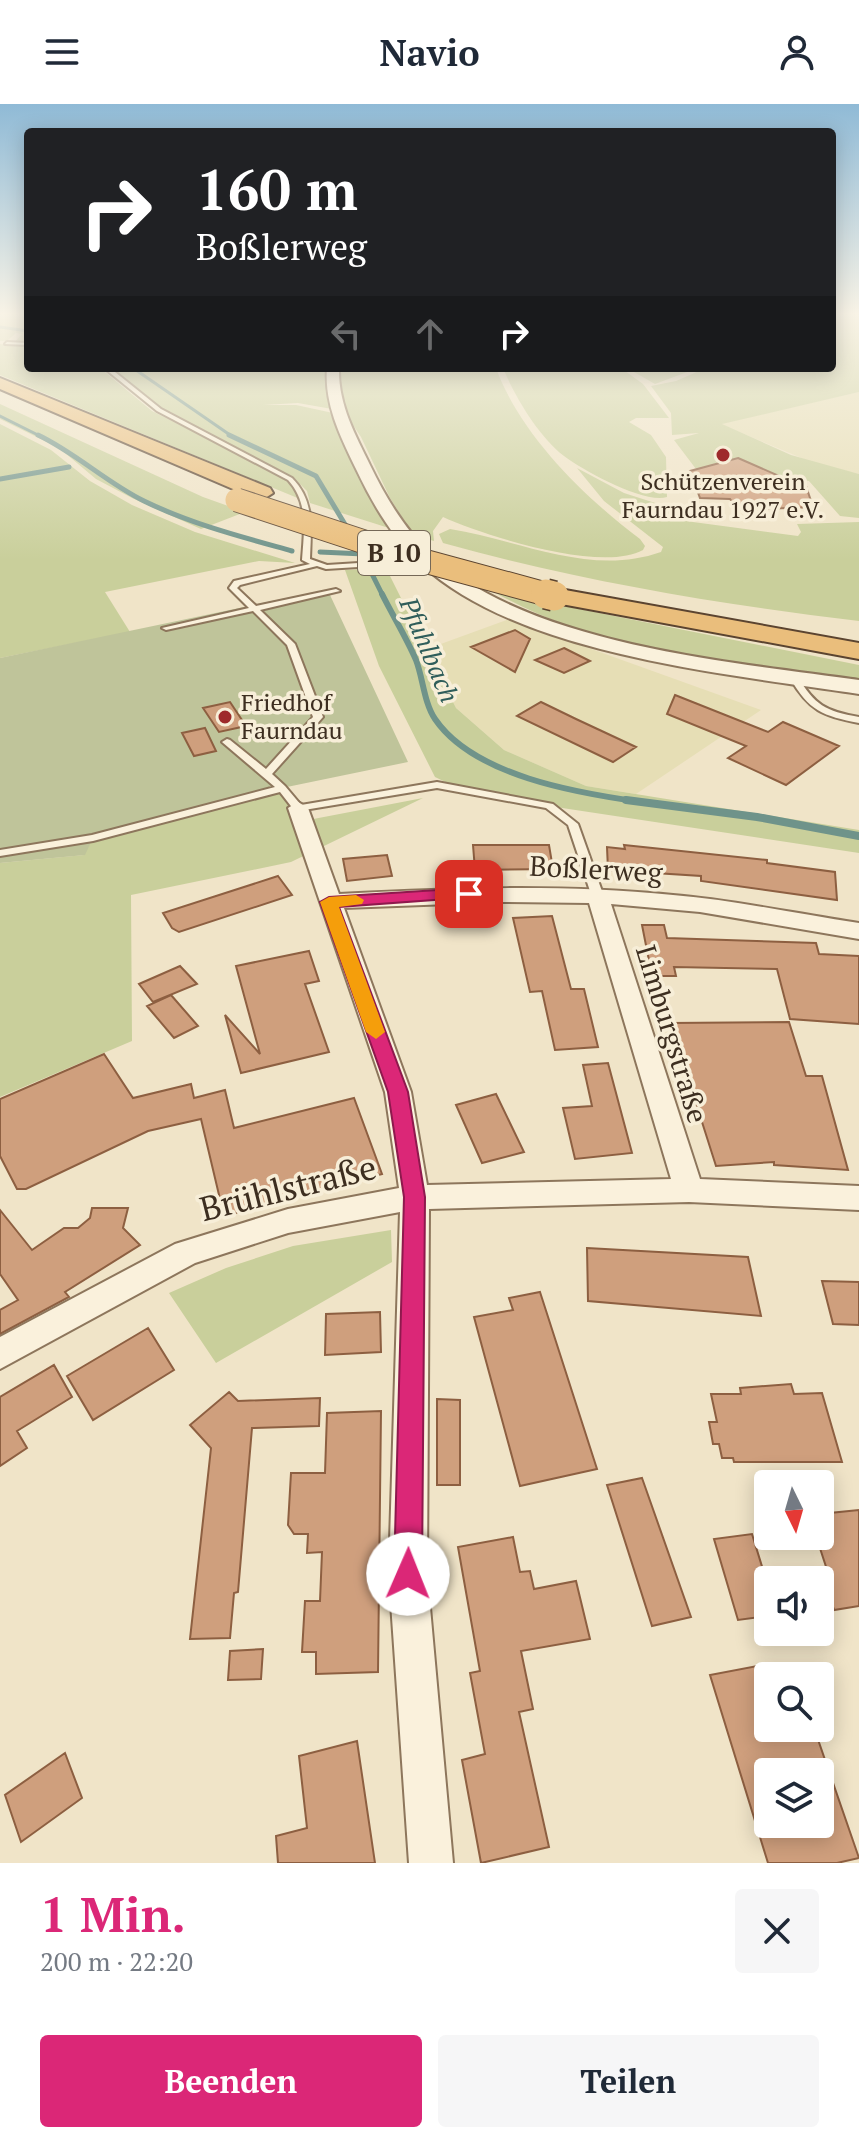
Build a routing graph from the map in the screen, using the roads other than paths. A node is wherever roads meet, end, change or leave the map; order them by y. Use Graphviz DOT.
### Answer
graph roads {
  1 [pos="0,395"];
  2 [pos="29,395"];
  3 [pos="141,395"];
  4 [pos="333,395"];
  5 [pos="427,560"];
  6 [pos="314,565"];
  7 [pos="557,588"];
  8 [pos="336,591"];
  9 [pos="255,609"];
  10 [pos="166,628"];
  11 [pos="859,634"];
  12 [pos="859,651"];
  13 [pos="794,678"];
  14 [pos="859,687"];
  15 [pos="859,720"];
  16 [pos="227,742"];
  17 [pos="266,775"];
  18 [pos="282,788"];
  19 [pos="298,808"];
  20 [pos="0,853"];
  21 [pos="598,897"];
  22 [pos="329,902"];
  23 [pos="859,931"];
  24 [pos="689,1190"];
  25 [pos="415,1197"];
  26 [pos="859,1198"];
  27 [pos="0,1354"];
  28 [pos="431,1863"];
  1 -- 7 [label="highway, B 10, bridge"];
  2 -- 7 [label="highway, B 10"];
  3 -- 6 [label="lane"];
  4 -- 5 [label="street"];
  5 -- 6 [label="lane"];
  5 -- 13 [label="street"];
  6 -- 9 [label="lane"];
  7 -- 11 [label="highway, B 10"];
  7 -- 12 [label="highway, B 10"];
  8 -- 9 [label="lane"];
  9 -- 10 [label="lane"];
  9 -- 17 [label="lane"];
  13 -- 14 [label="street"];
  13 -- 15 [label="lane"];
  16 -- 17 [label="lane"];
  17 -- 18 [label="lane"];
  18 -- 19 [label="lane"];
  18 -- 20 [label="lane"];
  19 -- 21 [label="lane"];
  19 -- 22 [label="street"];
  21 -- 22 [label="street, Boßlerweg"];
  21 -- 23 [label="street, Boßlerweg"];
  21 -- 24 [label="street, Limburgstraße"];
  22 -- 25 [label="street"];
  24 -- 25 [label="street, Brühlstraße"];
  24 -- 26 [label="street, Brühlstraße"];
  25 -- 27 [label="street, Brühlstraße"];
  25 -- 28 [label="street"];
}
